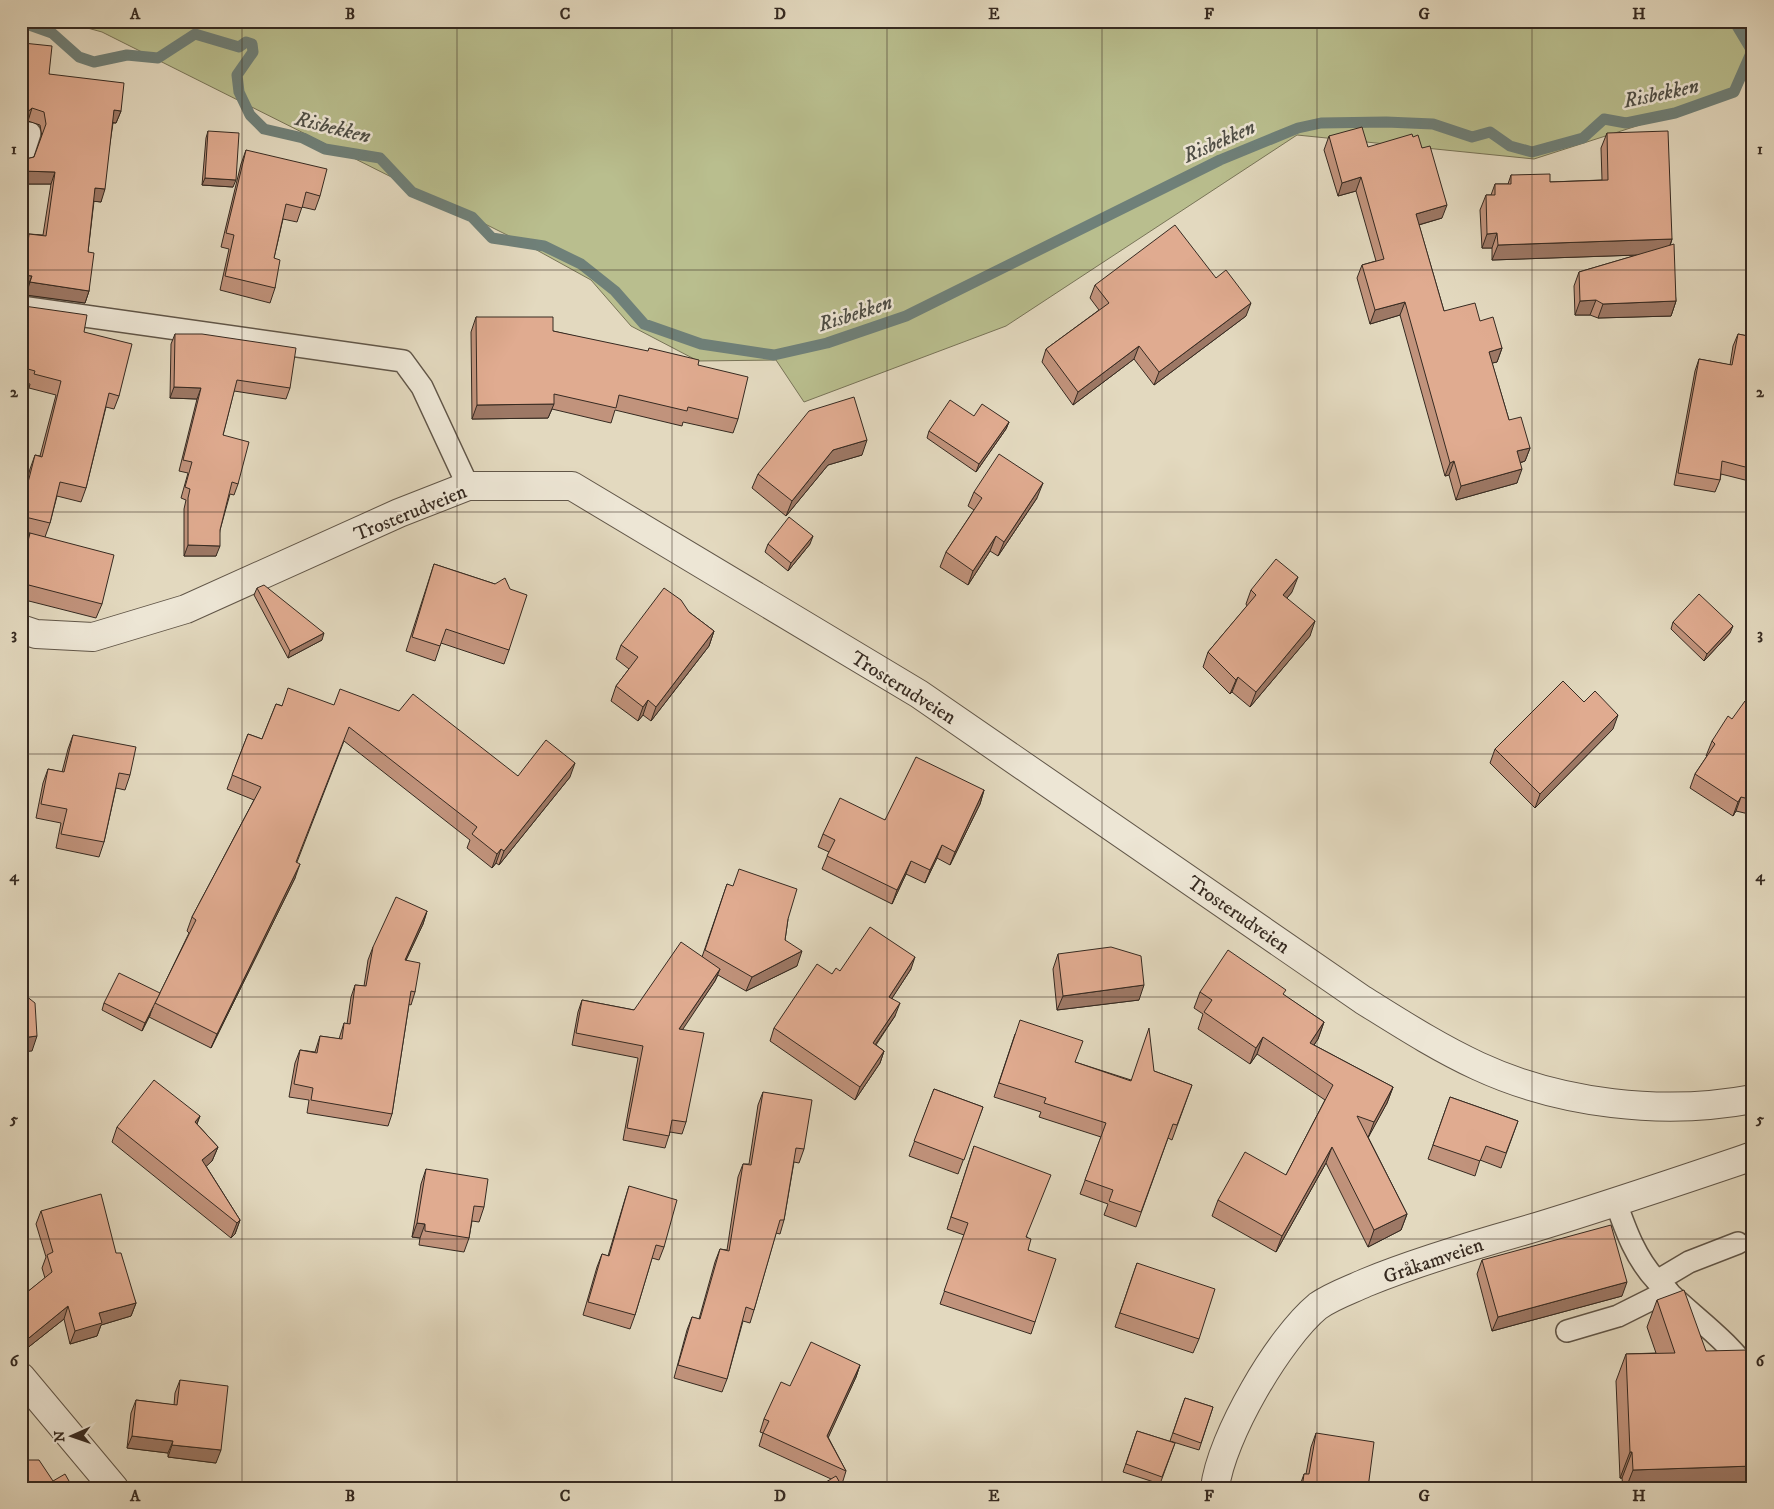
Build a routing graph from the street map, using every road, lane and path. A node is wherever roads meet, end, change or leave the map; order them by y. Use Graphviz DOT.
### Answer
graph roads {
  1 [pos="30,132"];
  2 [pos="21,161"];
  3 [pos="21,307"];
  4 [pos="468,486"];
  5 [pos="21,629"];
  6 [pos="1753,1099"];
  7 [pos="1753,1156"];
  8 [pos="1616,1203"];
  9 [pos="1738,1243"];
  10 [pos="1662,1286"];
  11 [pos="1567,1331"];
  12 [pos="1753,1376"];
  13 [pos="21,1378"];
  14 [pos="114,1488"];
  15 [pos="1215,1488"];
  1 -- 2 [label="lane"];
  3 -- 4 [label="lane"];
  4 -- 5 [label="street, Trosterudveien"];
  4 -- 6 [label="street, Trosterudveien"];
  7 -- 8 [label="street, Gråkamveien"];
  8 -- 10 [label="lane"];
  8 -- 15 [label="street, Gråkamveien"];
  9 -- 10 [label="lane"];
  10 -- 11 [label="lane"];
  10 -- 12 [label="lane"];
  13 -- 14 [label="street"];
}
